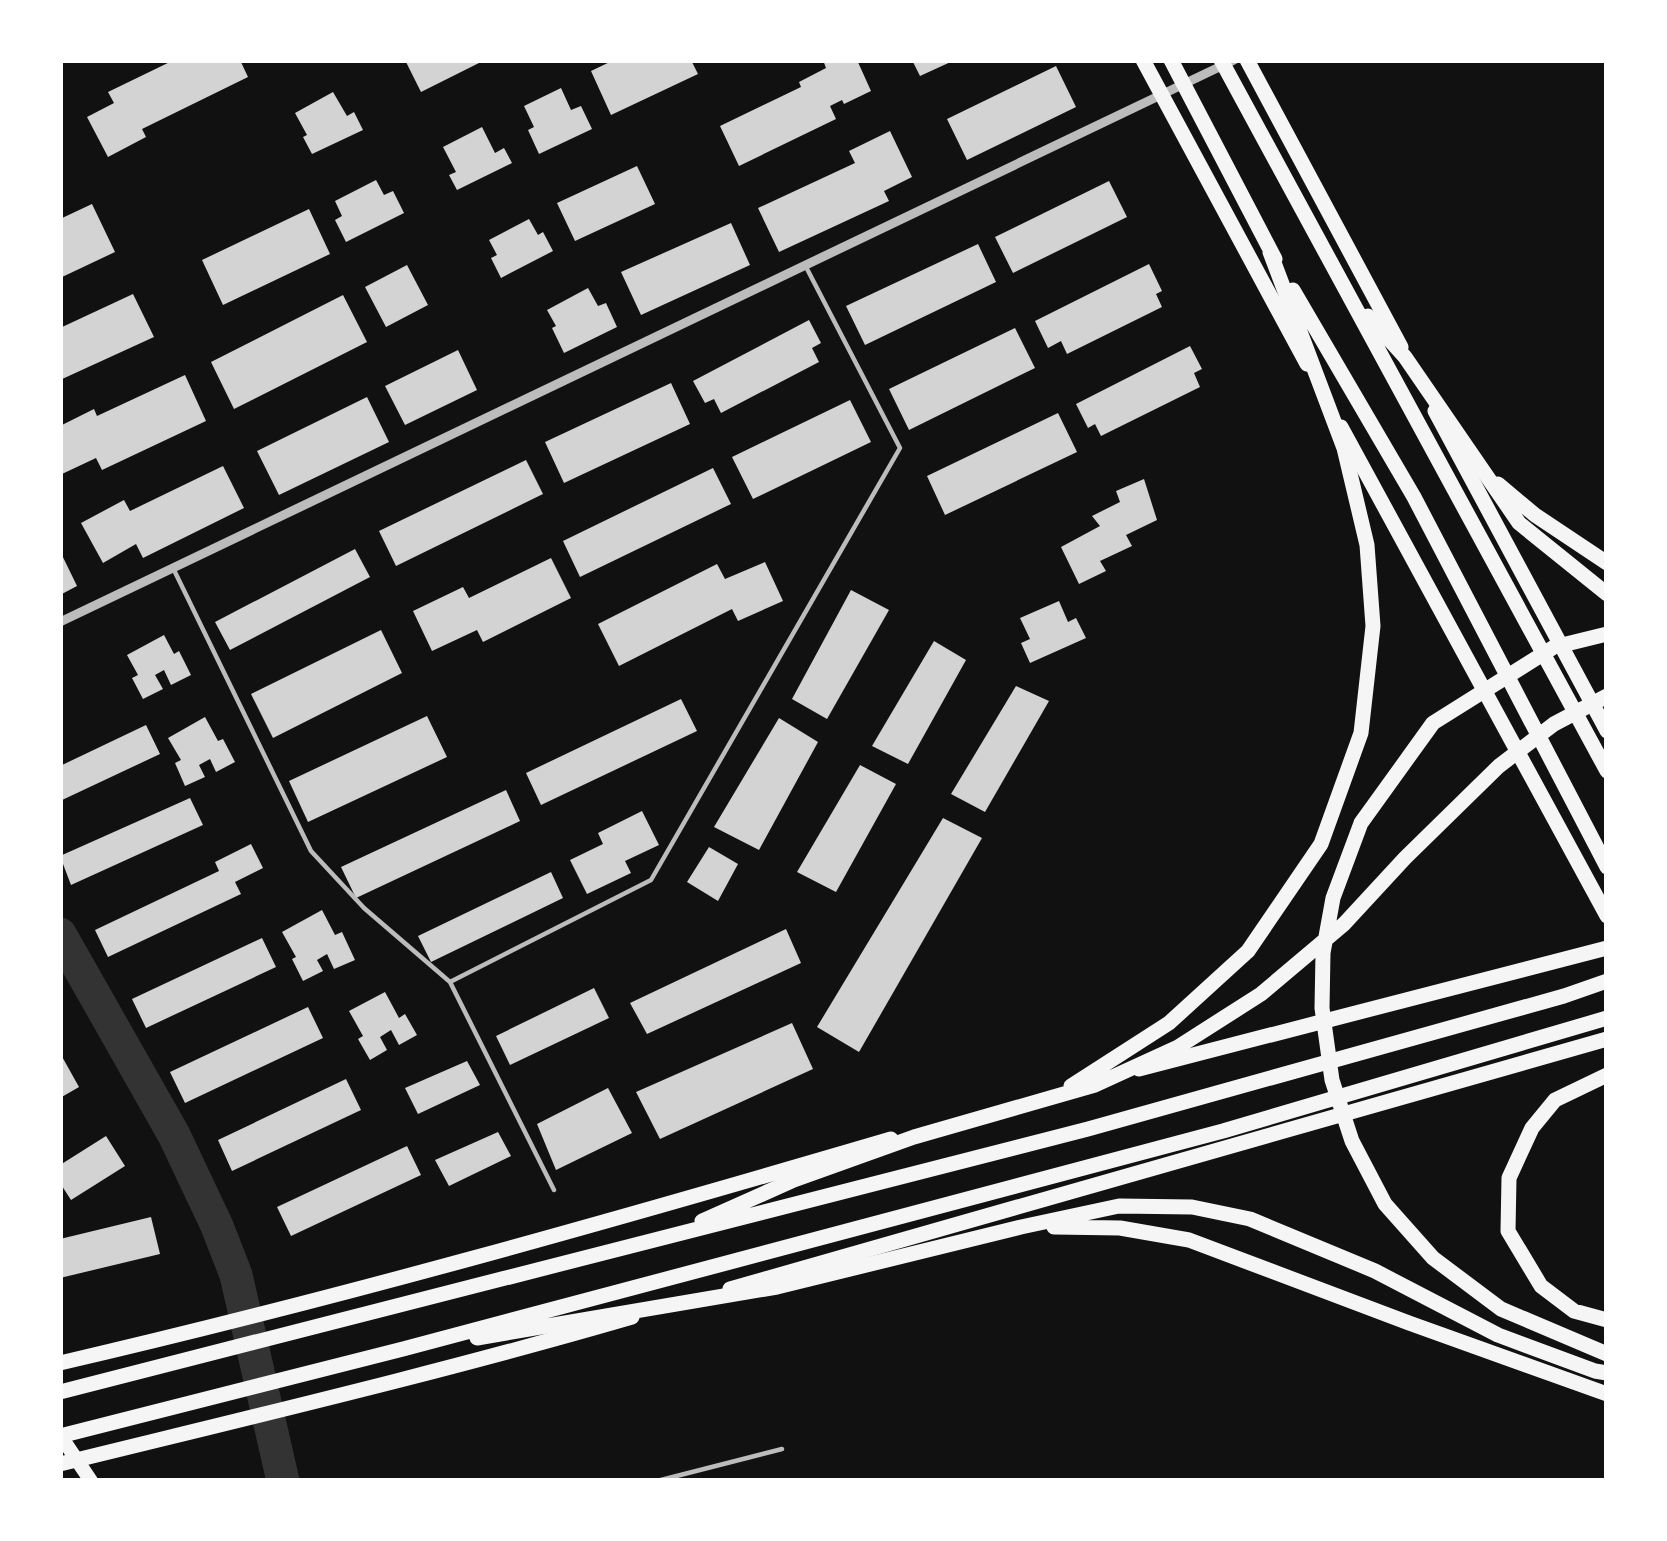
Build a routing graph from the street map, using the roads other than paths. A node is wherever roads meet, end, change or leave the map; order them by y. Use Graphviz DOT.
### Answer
graph roads {
  1 [pos="1142,60"];
  2 [pos="1171,60"];
  3 [pos="1221,60"];
  4 [pos="1234,60"];
  5 [pos="1247,60"];
  6 [pos="1162,96"];
  7 [pos="1270,252"];
  8 [pos="806,265"];
  9 [pos="1349,296"];
  10 [pos="1485,474"];
  11 [pos="1607,563"];
  12 [pos="173,568"];
  13 [pos="1607,594"];
  14 [pos="60,622"];
  15 [pos="1607,634"];
  16 [pos="1607,696"];
  17 [pos="1607,730"];
  18 [pos="1607,771"];
  19 [pos="1607,867"];
  20 [pos="1607,916"];
  21 [pos="1607,948"];
  22 [pos="1607,981"];
  23 [pos="450,982"];
  24 [pos="1607,1018"];
  25 [pos="1607,1039"];
  26 [pos="1607,1076"];
  27 [pos="1054,1097"];
  28 [pos="554,1190"];
  29 [pos="1021,1227"];
  30 [pos="661,1239"];
  31 [pos="1607,1320"];
  32 [pos="403,1349"];
  33 [pos="1607,1354"];
  34 [pos="60,1363"];
  35 [pos="1607,1373"];
  36 [pos="60,1392"];
  37 [pos="1607,1394"];
  38 [pos="60,1436"];
  39 [pos="782,1449"];
  40 [pos="68,1462"];
  41 [pos="91,1481"];
  42 [pos="657,1481"];
  1 -- 6 [label="main road"];
  2 -- 7 [label="main road"];
  3 -- 9 [label="main road"];
  4 -- 6 [label="street"];
  5 -- 17 [label="main road"];
  6 -- 8 [label="street"];
  6 -- 20 [label="main road"];
  7 -- 19 [label="main road"];
  7 -- 27 [label="main road"];
  8 -- 12 [label="street"];
  8 -- 23 [label="lane"];
  9 -- 10 [label="main road"];
  9 -- 18 [label="main road"];
  10 -- 11 [label="main road"];
  10 -- 13 [label="main road"];
  12 -- 14 [label="street"];
  12 -- 23 [label="lane"];
  15 -- 33 [label="main road"];
  16 -- 27 [label="main road"];
  21 -- 34 [label="main road"];
  22 -- 30 [label="main road"];
  23 -- 28 [label="lane"];
  24 -- 32 [label="main road"];
  25 -- 40 [label="main road"];
  26 -- 31 [label="main road"];
  27 -- 30 [label="main road"];
  29 -- 32 [label="main road"];
  29 -- 35 [label="main road"];
  29 -- 37 [label="main road"];
  30 -- 36 [label="main road"];
  32 -- 38 [label="main road"];
  38 -- 40 [label="main road"];
  39 -- 42 [label="lane"];
  40 -- 41 [label="main road"];
}
